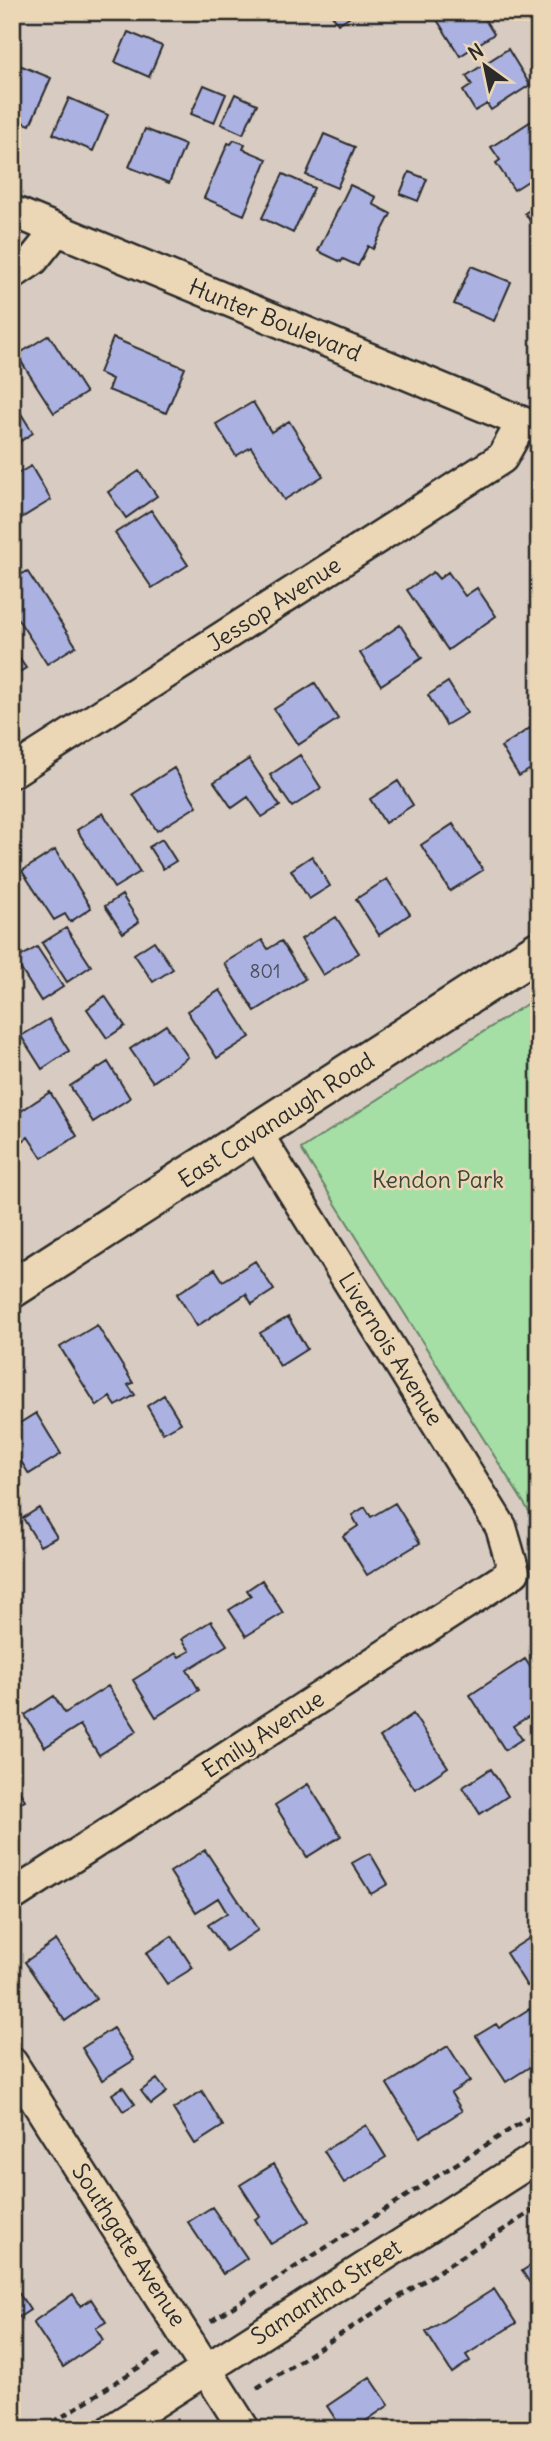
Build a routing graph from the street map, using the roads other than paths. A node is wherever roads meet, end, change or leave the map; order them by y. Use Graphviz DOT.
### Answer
graph roads {
  1 [pos="12,211"];
  2 [pos="57,229"];
  3 [pos="12,274"];
  4 [pos="531,426"];
  5 [pos="12,772"];
  6 [pos="539,950"];
  7 [pos="256,1132"];
  8 [pos="12,1289"];
  9 [pos="514,1572"];
  10 [pos="12,1896"];
  11 [pos="12,2063"];
  12 [pos="539,2156"];
  13 [pos="207,2368"];
  14 [pos="237,2417"];
  15 [pos="113,2429"];
  1 -- 2 [label="street, Hunter Boulevard"];
  2 -- 3 [label="street"];
  2 -- 4 [label="street, Hunter Boulevard"];
  4 -- 5 [label="street, Jessop Avenue"];
  6 -- 7 [label="street, East Cavanaugh Road"];
  7 -- 8 [label="street, East Cavanaugh Road"];
  7 -- 9 [label="street, Livernois Avenue"];
  9 -- 10 [label="street, Emily Avenue"];
  11 -- 13 [label="street, Southgate Avenue"];
  12 -- 13 [label="street, Samantha Street"];
  13 -- 14 [label="street, Southgate Avenue"];
  13 -- 15 [label="street, Samantha Street"];
}
